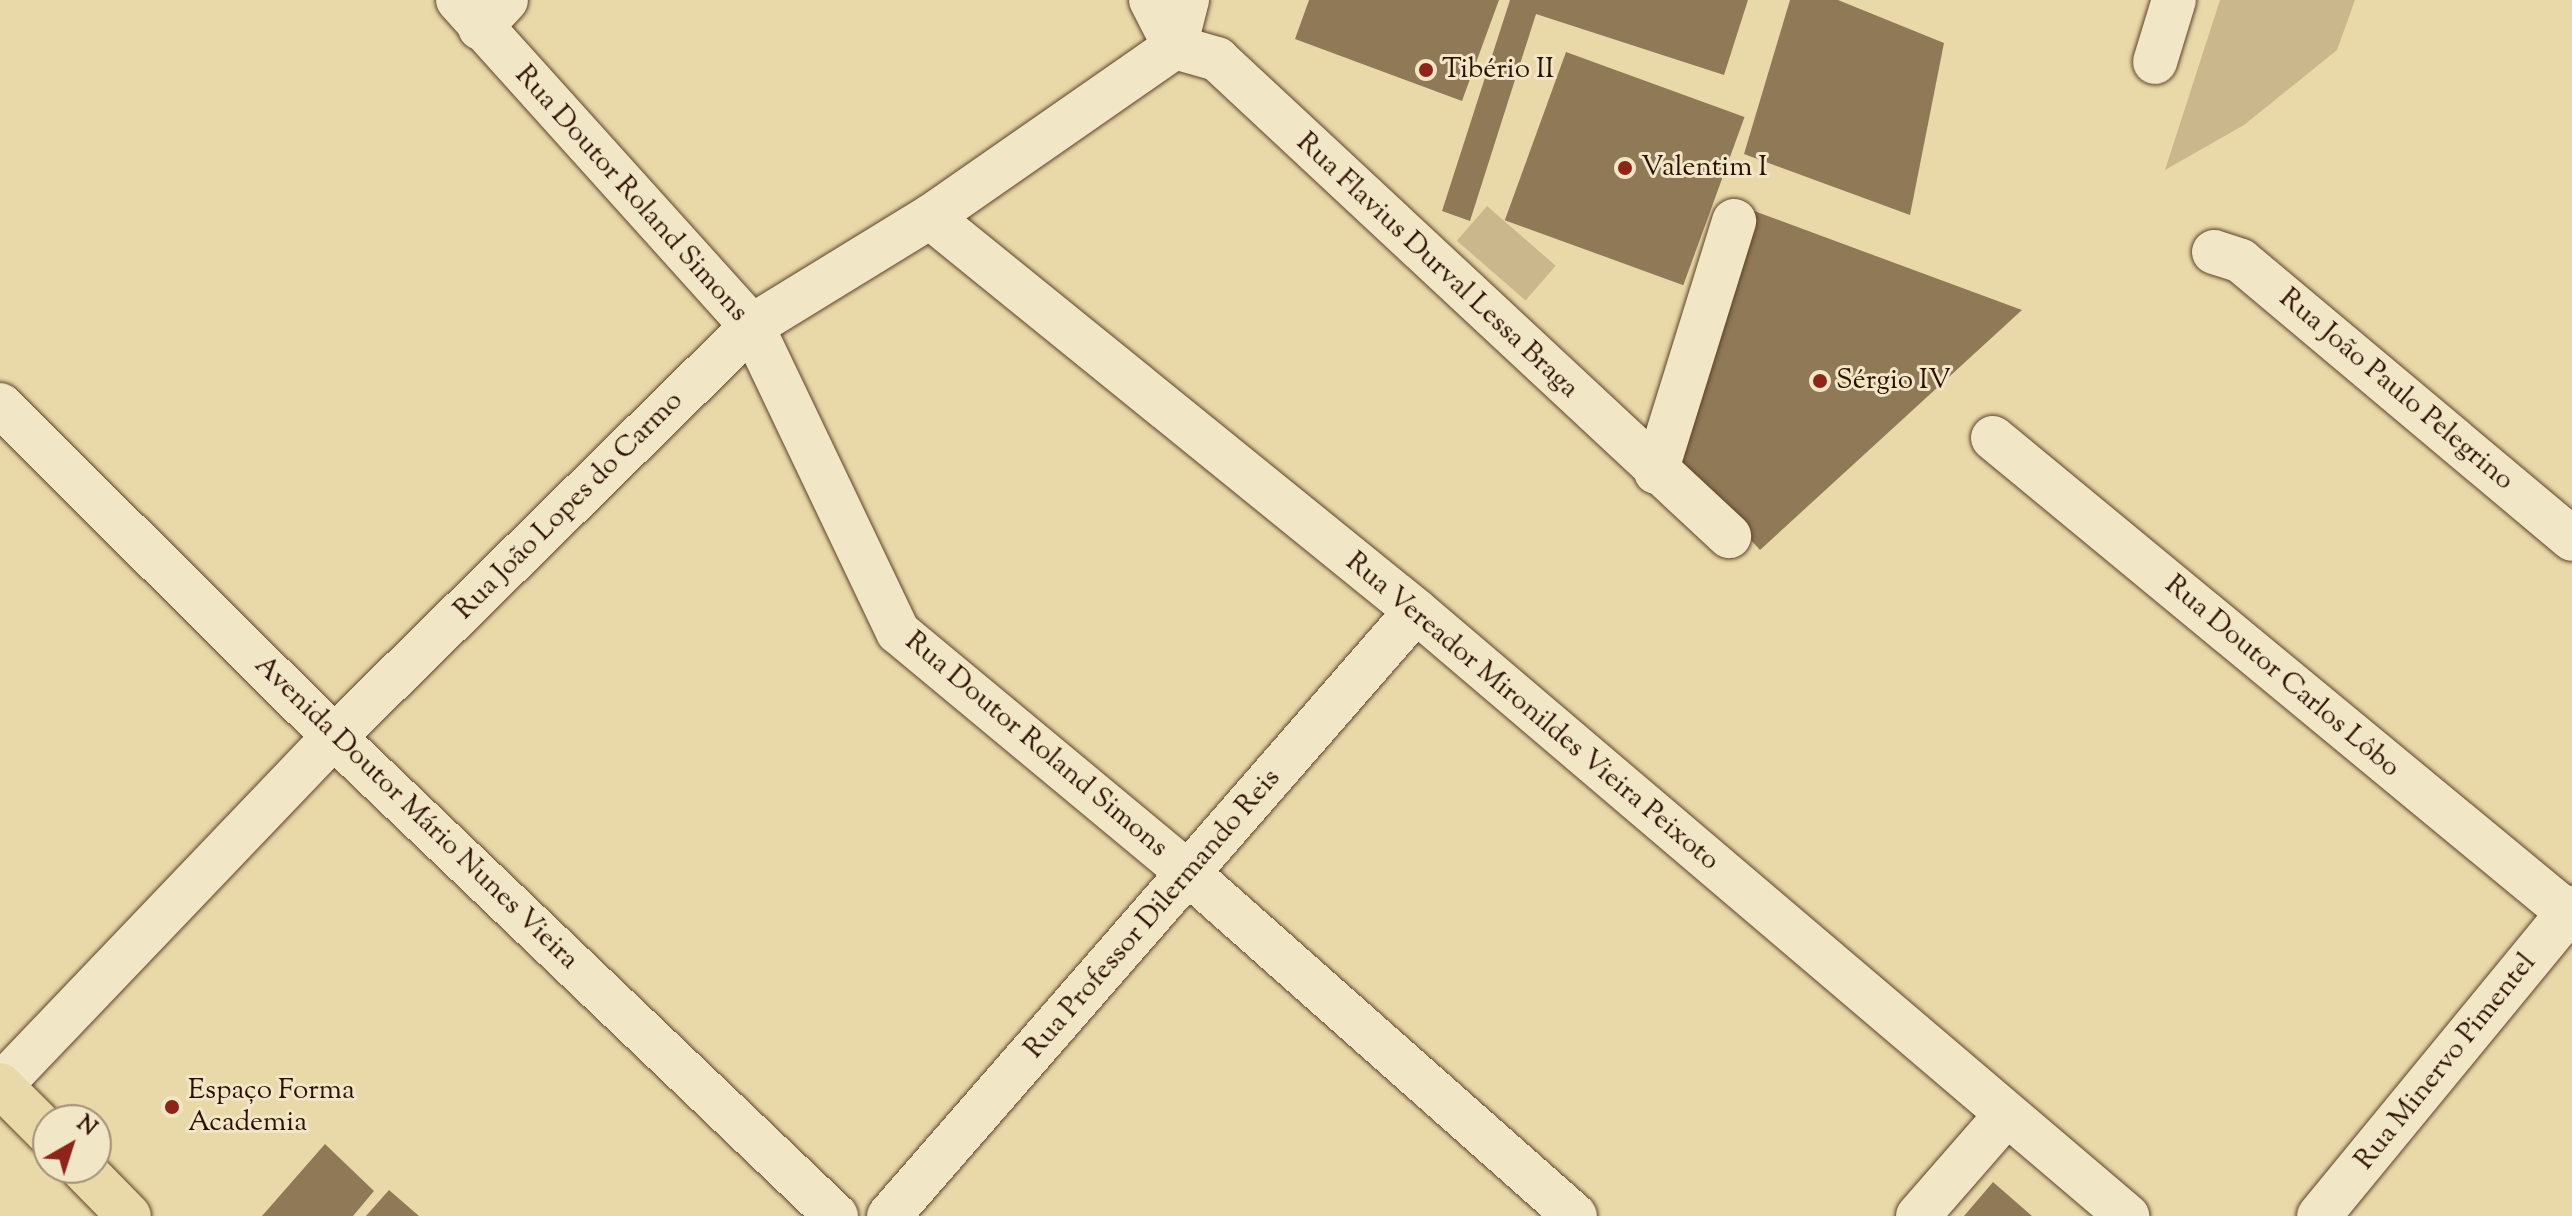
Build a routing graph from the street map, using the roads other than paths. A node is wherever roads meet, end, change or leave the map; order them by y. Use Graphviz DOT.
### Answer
graph roads {
  1 [pos="1151,0"];
  2 [pos="1187,0"];
  3 [pos="2174,0"];
  4 [pos="481,9"];
  5 [pos="1175,47"];
  6 [pos="2155,62"];
  7 [pos="930,217"];
  8 [pos="1734,221"];
  9 [pos="2214,252"];
  10 [pos="752,326"];
  11 [pos="0,405"];
  12 [pos="1993,438"];
  13 [pos="1656,472"];
  14 [pos="1729,536"];
  15 [pos="2572,539"];
  16 [pos="1416,611"];
  17 [pos="334,737"];
  18 [pos="1188,873"];
  19 [pos="2571,912"];
  20 [pos="0,1085"];
  21 [pos="2006,1115"];
  22 [pos="32,1117"];
  23 [pos="98,1184"];
  24 [pos="129,1216"];
  25 [pos="836,1216"];
  26 [pos="889,1216"];
  27 [pos="1575,1216"];
  28 [pos="1918,1216"];
  29 [pos="2127,1216"];
  30 [pos="2319,1216"];
  1 -- 5 [label="street"];
  2 -- 5 [label="street"];
  3 -- 6 [label="street"];
  4 -- 10 [label="street, Rua Doutor Roland Simons"];
  5 -- 7 [label="street, Rua João Lopes do Carmo"];
  5 -- 13 [label="street, Rua Flavius Durval Lessa Braga"];
  7 -- 10 [label="street, Rua João Lopes do Carmo"];
  7 -- 16 [label="street, Rua Vereador Mironildes Vieira Peixoto"];
  8 -- 13 [label="street"];
  9 -- 15 [label="street, Rua João Paulo Pelegrino"];
  10 -- 17 [label="street, Rua João Lopes do Carmo"];
  10 -- 18 [label="street, Rua Doutor Roland Simons"];
  11 -- 17 [label="street, Avenida Doutor Mário Nunes Vieira"];
  12 -- 19 [label="street, Rua Doutor Carlos Lôbo"];
  13 -- 14 [label="street, Rua Flavius Durval Lessa Braga"];
  16 -- 18 [label="street, Rua Professor Dilermando Reis"];
  16 -- 21 [label="street, Rua Vereador Mironildes Vieira Peixoto"];
  17 -- 20 [label="street, Rua João Lopes do Carmo"];
  17 -- 25 [label="street, Avenida Doutor Mário Nunes Vieira"];
  18 -- 26 [label="street, Rua Professor Dilermando Reis"];
  18 -- 27 [label="street, Rua Doutor Roland Simons"];
  19 -- 30 [label="street, Rua Minervo Pimentel"];
  20 -- 22 [label="main road"];
  21 -- 28 [label="street"];
  21 -- 29 [label="street, Rua Vereador Mironildes Vieira Peixoto"];
  23 -- 24 [label="main road"];
}
